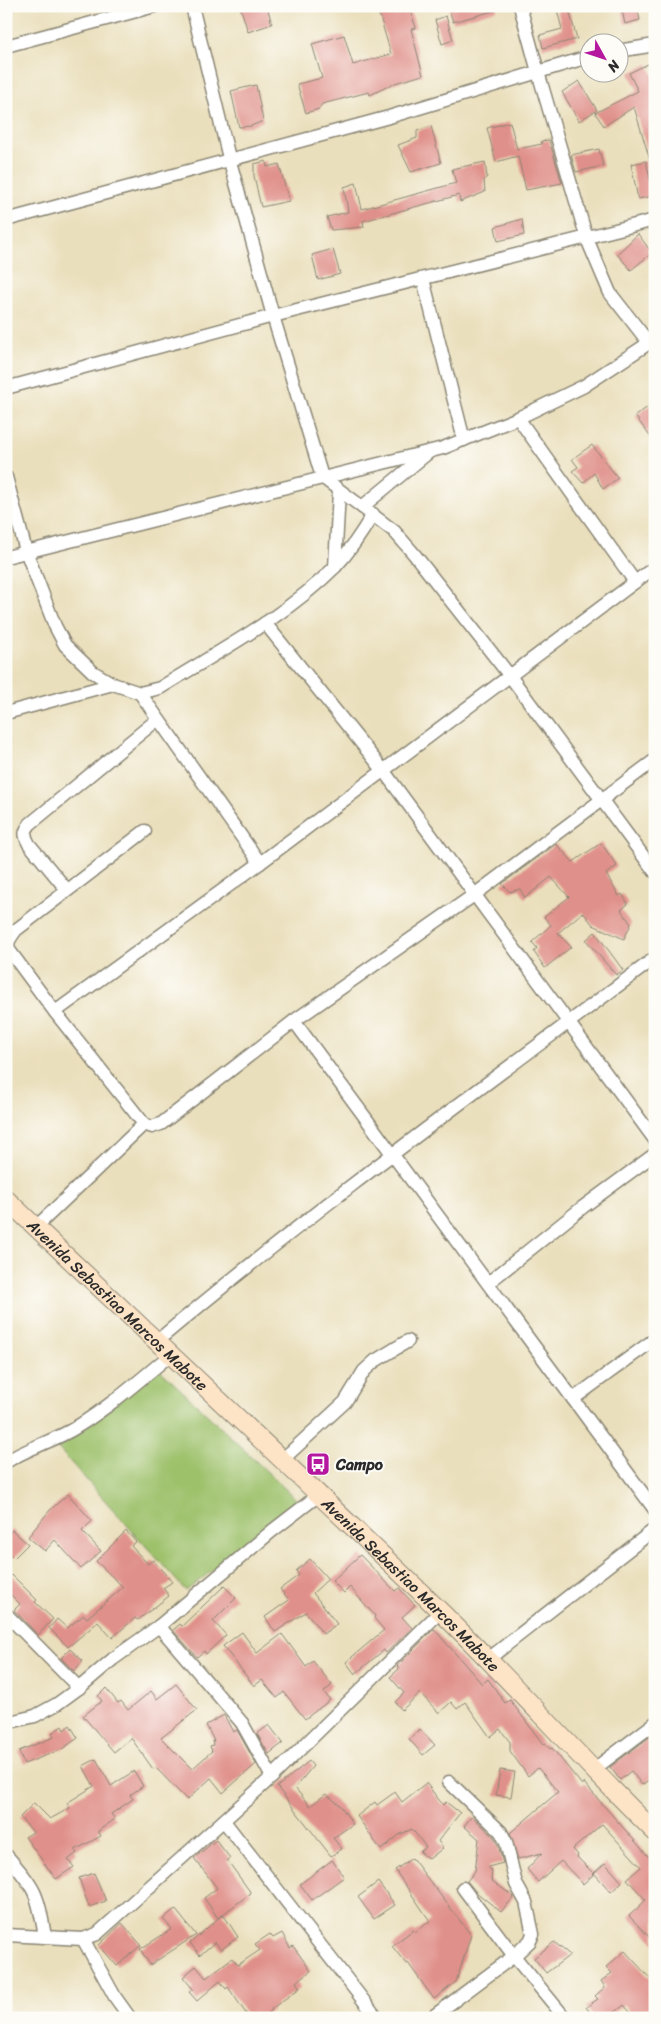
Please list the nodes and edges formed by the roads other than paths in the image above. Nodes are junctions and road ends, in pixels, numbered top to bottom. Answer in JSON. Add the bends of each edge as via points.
{"nodes":[{"id":1,"x":155,"y":6,"type":"edge"},
{"id":2,"x":192,"y":6,"type":"edge"},
{"id":3,"x":520,"y":6,"type":"edge"},
{"id":4,"x":655,"y":45,"type":"edge"},
{"id":5,"x":6,"y":46,"type":"edge"},
{"id":6,"x":628,"y":49,"type":"edge"},
{"id":7,"x":578,"y":60,"type":"edge"},
{"id":8,"x":538,"y":72,"type":"junction"},
{"id":9,"x":229,"y":158,"type":"junction"},
{"id":10,"x":6,"y":220,"type":"edge"},
{"id":11,"x":655,"y":220,"type":"edge"},
{"id":12,"x":586,"y":239,"type":"junction"},
{"id":13,"x":423,"y":279,"type":"junction"},
{"id":14,"x":273,"y":316,"type":"junction"},
{"id":15,"x":652,"y":347,"type":"edge"},
{"id":16,"x":6,"y":388,"type":"edge"},
{"id":17,"x":518,"y":418,"type":"junction"},
{"id":18,"x":464,"y":440,"type":"junction"},
{"id":19,"x":431,"y":451,"type":"junction"},
{"id":20,"x":6,"y":477,"type":"edge"},
{"id":21,"x":322,"y":477,"type":"junction"},
{"id":22,"x":339,"y":491,"type":"junction"},
{"id":23,"x":368,"y":511,"type":"junction"},
{"id":24,"x":26,"y":551,"type":"junction"},
{"id":25,"x":6,"y":557,"type":"edge"},
{"id":26,"x":335,"y":567,"type":"junction"},
{"id":27,"x":655,"y":567,"type":"edge"},
{"id":28,"x":635,"y":582,"type":"junction"},
{"id":29,"x":265,"y":623,"type":"junction"},
{"id":30,"x":510,"y":676,"type":"junction"},
{"id":31,"x":113,"y":684,"type":"junction"},
{"id":32,"x":140,"y":693,"type":"junction"},
{"id":33,"x":6,"y":713,"type":"edge"},
{"id":34,"x":158,"y":719,"type":"junction"},
{"id":35,"x":655,"y":760,"type":"edge"},
{"id":36,"x":384,"y":770,"type":"junction"},
{"id":37,"x":602,"y":799,"type":"junction"},
{"id":38,"x":145,"y":830,"type":"dead end"},
{"id":39,"x":260,"y":864,"type":"junction"},
{"id":40,"x":655,"y":872,"type":"edge"},
{"id":41,"x":68,"y":890,"type":"junction"},
{"id":42,"x":474,"y":894,"type":"junction"},
{"id":43,"x":655,"y":958,"type":"edge"},
{"id":44,"x":55,"y":1012,"type":"junction"},
{"id":45,"x":294,"y":1021,"type":"junction"},
{"id":46,"x":569,"y":1023,"type":"junction"},
{"id":47,"x":144,"y":1124,"type":"junction"},
{"id":48,"x":655,"y":1140,"type":"edge"},
{"id":49,"x":393,"y":1153,"type":"junction"},
{"id":50,"x":655,"y":1154,"type":"edge"},
{"id":51,"x":6,"y":1199,"type":"edge"},
{"id":52,"x":36,"y":1227,"type":"junction"},
{"id":53,"x":488,"y":1283,"type":"junction"},
{"id":54,"x":655,"y":1339,"type":"edge"},
{"id":55,"x":408,"y":1341,"type":"dead end"},
{"id":56,"x":156,"y":1342,"type":"junction"},
{"id":57,"x":170,"y":1355,"type":"junction"},
{"id":58,"x":573,"y":1399,"type":"junction"},
{"id":59,"x":282,"y":1460,"type":"junction"},
{"id":60,"x":6,"y":1462,"type":"edge"},
{"id":61,"x":320,"y":1494,"type":"junction"},
{"id":62,"x":655,"y":1510,"type":"edge"},
{"id":63,"x":655,"y":1529,"type":"edge"},
{"id":64,"x":440,"y":1612,"type":"junction"},
{"id":65,"x":6,"y":1614,"type":"edge"},
{"id":66,"x":159,"y":1626,"type":"junction"},
{"id":67,"x":488,"y":1660,"type":"junction"},
{"id":68,"x":79,"y":1688,"type":"junction"},
{"id":69,"x":6,"y":1723,"type":"edge"},
{"id":70,"x":655,"y":1723,"type":"edge"},
{"id":71,"x":593,"y":1770,"type":"junction"},
{"id":72,"x":272,"y":1776,"type":"junction"},
{"id":73,"x":448,"y":1782,"type":"dead end"},
{"id":74,"x":224,"y":1822,"type":"junction"},
{"id":75,"x":655,"y":1832,"type":"edge"},
{"id":76,"x":6,"y":1855,"type":"edge"},
{"id":77,"x":463,"y":1888,"type":"dead end"},
{"id":78,"x":6,"y":1935,"type":"edge"},
{"id":79,"x":45,"y":1937,"type":"junction"},
{"id":80,"x":83,"y":1939,"type":"junction"},
{"id":81,"x":514,"y":1956,"type":"junction"},
{"id":82,"x":130,"y":2018,"type":"edge"},
{"id":83,"x":377,"y":2018,"type":"edge"},
{"id":84,"x":431,"y":2018,"type":"edge"},
{"id":85,"x":565,"y":2018,"type":"edge"}],
"edges":[{"from":1,"to":5,"type":"street"},
{"from":2,"to":9,"type":"street"},
{"from":3,"to":8,"type":"street"},
{"from":4,"to":6,"type":"street"},
{"from":7,"to":8,"type":"street"},
{"from":8,"to":9,"type":"street"},
{"from":8,"to":12,"type":"street"},
{"from":9,"to":10,"type":"street"},
{"from":9,"to":14,"type":"street"},
{"from":11,"to":12,"type":"street"},
{"from":12,"to":13,"type":"street"},
{"from":12,"to":15,"type":"street","via":[[610,293]]},
{"from":13,"to":14,"type":"street"},
{"from":13,"to":18,"type":"street"},
{"from":14,"to":16,"type":"street"},
{"from":14,"to":21,"type":"street"},
{"from":15,"to":17,"type":"street","via":[[584,386]]},
{"from":17,"to":18,"type":"street"},
{"from":17,"to":28,"type":"street"},
{"from":18,"to":19,"type":"street"},
{"from":19,"to":21,"type":"street"},
{"from":19,"to":23,"type":"street"},
{"from":20,"to":24,"type":"street"},
{"from":21,"to":22,"type":"street"},
{"from":21,"to":24,"type":"street"},
{"from":22,"to":23,"type":"street"},
{"from":22,"to":26,"type":"street"},
{"from":23,"to":26,"type":"street","via":[[359,539]]},
{"from":23,"to":30,"type":"street","via":[[394,531],[414,554]]},
{"from":24,"to":25,"type":"street"},
{"from":24,"to":31,"type":"street","via":[[65,645],[93,672]]},
{"from":26,"to":29,"type":"street"},
{"from":27,"to":28,"type":"street"},
{"from":28,"to":30,"type":"street"},
{"from":29,"to":32,"type":"street","via":[[160,688]]},
{"from":29,"to":36,"type":"street"},
{"from":30,"to":36,"type":"street"},
{"from":30,"to":37,"type":"street"},
{"from":31,"to":32,"type":"street"},
{"from":31,"to":33,"type":"street"},
{"from":32,"to":34,"type":"street"},
{"from":34,"to":39,"type":"street"},
{"from":34,"to":41,"type":"street","via":[[25,831],[29,844]]},
{"from":35,"to":37,"type":"street"},
{"from":36,"to":39,"type":"street"},
{"from":36,"to":42,"type":"street"},
{"from":37,"to":40,"type":"street"},
{"from":37,"to":42,"type":"street"},
{"from":38,"to":41,"type":"street"},
{"from":39,"to":44,"type":"street"},
{"from":41,"to":44,"type":"street","via":[[16,930],[7,945]]},
{"from":42,"to":45,"type":"street"},
{"from":42,"to":46,"type":"street"},
{"from":43,"to":46,"type":"street"},
{"from":44,"to":47,"type":"street"},
{"from":45,"to":47,"type":"street","via":[[161,1124],[152,1127]]},
{"from":45,"to":49,"type":"street"},
{"from":46,"to":48,"type":"street"},
{"from":46,"to":49,"type":"street"},
{"from":47,"to":52,"type":"street"},
{"from":49,"to":53,"type":"street"},
{"from":49,"to":56,"type":"street"},
{"from":50,"to":53,"type":"street"},
{"from":51,"to":52,"type":"main road","name":"Avenida Sebastiao Marcos Mabote"},
{"from":52,"to":56,"type":"main road","name":"Avenida Sebastiao Marcos Mabote"},
{"from":53,"to":58,"type":"street"},
{"from":54,"to":58,"type":"street"},
{"from":55,"to":59,"type":"street","via":[[375,1361],[345,1402]]},
{"from":56,"to":57,"type":"main road","name":"Avenida Sebastiao Marcos Mabote"},
{"from":57,"to":59,"type":"main road","name":"Avenida Sebastiao Marcos Mabote"},
{"from":57,"to":60,"type":"street","via":[[122,1396],[74,1429]]},
{"from":58,"to":62,"type":"street"},
{"from":59,"to":61,"type":"main road","name":"Avenida Sebastiao Marcos Mabote"},
{"from":61,"to":64,"type":"main road","name":"Avenida Sebastiao Marcos Mabote"},
{"from":61,"to":66,"type":"street"},
{"from":63,"to":67,"type":"street"},
{"from":64,"to":67,"type":"main road","name":"Avenida Sebastiao Marcos Mabote"},
{"from":64,"to":72,"type":"street"},
{"from":65,"to":68,"type":"street"},
{"from":66,"to":68,"type":"street"},
{"from":66,"to":72,"type":"street","via":[[237,1716]]},
{"from":67,"to":71,"type":"main road","name":"Avenida Sebastiao Marcos Mabote"},
{"from":68,"to":69,"type":"street","via":[[34,1716]]},
{"from":70,"to":71,"type":"street"},
{"from":71,"to":75,"type":"main road","name":"Avenida Sebastiao Marcos Mabote"},
{"from":72,"to":74,"type":"street"},
{"from":73,"to":81,"type":"street","via":[[493,1823],[506,1842],[516,1884],[526,1902],[532,1934],[530,1941]]},
{"from":74,"to":80,"type":"street","via":[[97,1934]]},
{"from":74,"to":83,"type":"street"},
{"from":76,"to":79,"type":"street","via":[[37,1895]]},
{"from":77,"to":81,"type":"street"},
{"from":78,"to":79,"type":"street"},
{"from":79,"to":80,"type":"street"},
{"from":80,"to":82,"type":"street"},
{"from":81,"to":84,"type":"street"},
{"from":81,"to":85,"type":"street"}]}
